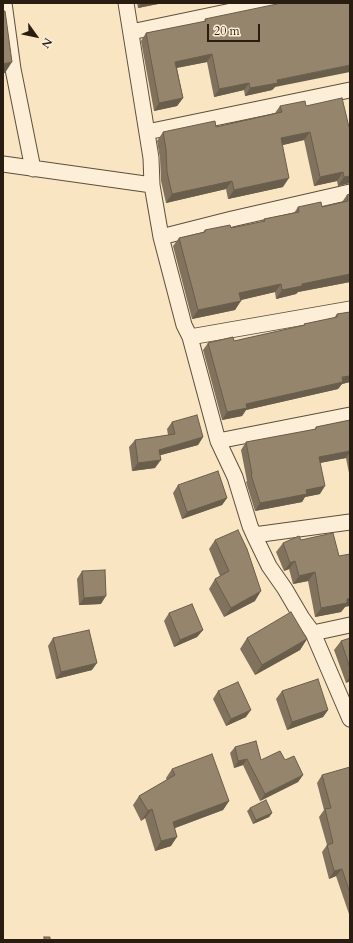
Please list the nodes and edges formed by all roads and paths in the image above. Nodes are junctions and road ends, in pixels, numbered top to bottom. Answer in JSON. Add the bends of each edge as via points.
{"nodes":[{"id":1,"x":4,"y":3,"type":"edge"},
{"id":2,"x":126,"y":3,"type":"edge"},
{"id":3,"x":270,"y":3,"type":"edge"},
{"id":4,"x":131,"y":32,"type":"junction"},
{"id":5,"x":350,"y":90,"type":"edge"},
{"id":6,"x":147,"y":132,"type":"junction"},
{"id":7,"x":3,"y":164,"type":"edge"},
{"id":8,"x":33,"y":169,"type":"junction"},
{"id":9,"x":152,"y":185,"type":"junction"},
{"id":10,"x":350,"y":192,"type":"edge"},
{"id":11,"x":161,"y":237,"type":"junction"},
{"id":12,"x":350,"y":309,"type":"edge"},
{"id":13,"x":190,"y":337,"type":"junction"},
{"id":14,"x":350,"y":415,"type":"edge"},
{"id":15,"x":218,"y":441,"type":"junction"},
{"id":16,"x":350,"y":522,"type":"edge"},
{"id":17,"x":254,"y":535,"type":"junction"},
{"id":18,"x":350,"y":625,"type":"edge"},
{"id":19,"x":313,"y":632,"type":"junction"},
{"id":20,"x":350,"y":719,"type":"edge"}],
"edges":[{"from":1,"to":8,"type":"street","via":[[13,69]]},
{"from":2,"to":4,"type":"street"},
{"from":3,"to":4,"type":"street"},
{"from":4,"to":6,"type":"street"},
{"from":5,"to":6,"type":"street"},
{"from":6,"to":9,"type":"street"},
{"from":7,"to":8,"type":"street"},
{"from":8,"to":9,"type":"street"},
{"from":9,"to":11,"type":"street"},
{"from":10,"to":11,"type":"street"},
{"from":11,"to":13,"type":"street","via":[[184,325]]},
{"from":12,"to":13,"type":"street"},
{"from":13,"to":15,"type":"street"},
{"from":14,"to":15,"type":"street"},
{"from":15,"to":17,"type":"street","via":[[235,477]]},
{"from":16,"to":17,"type":"street"},
{"from":17,"to":19,"type":"street","via":[[269,566]]},
{"from":18,"to":19,"type":"street"},
{"from":19,"to":20,"type":"street"}]}
